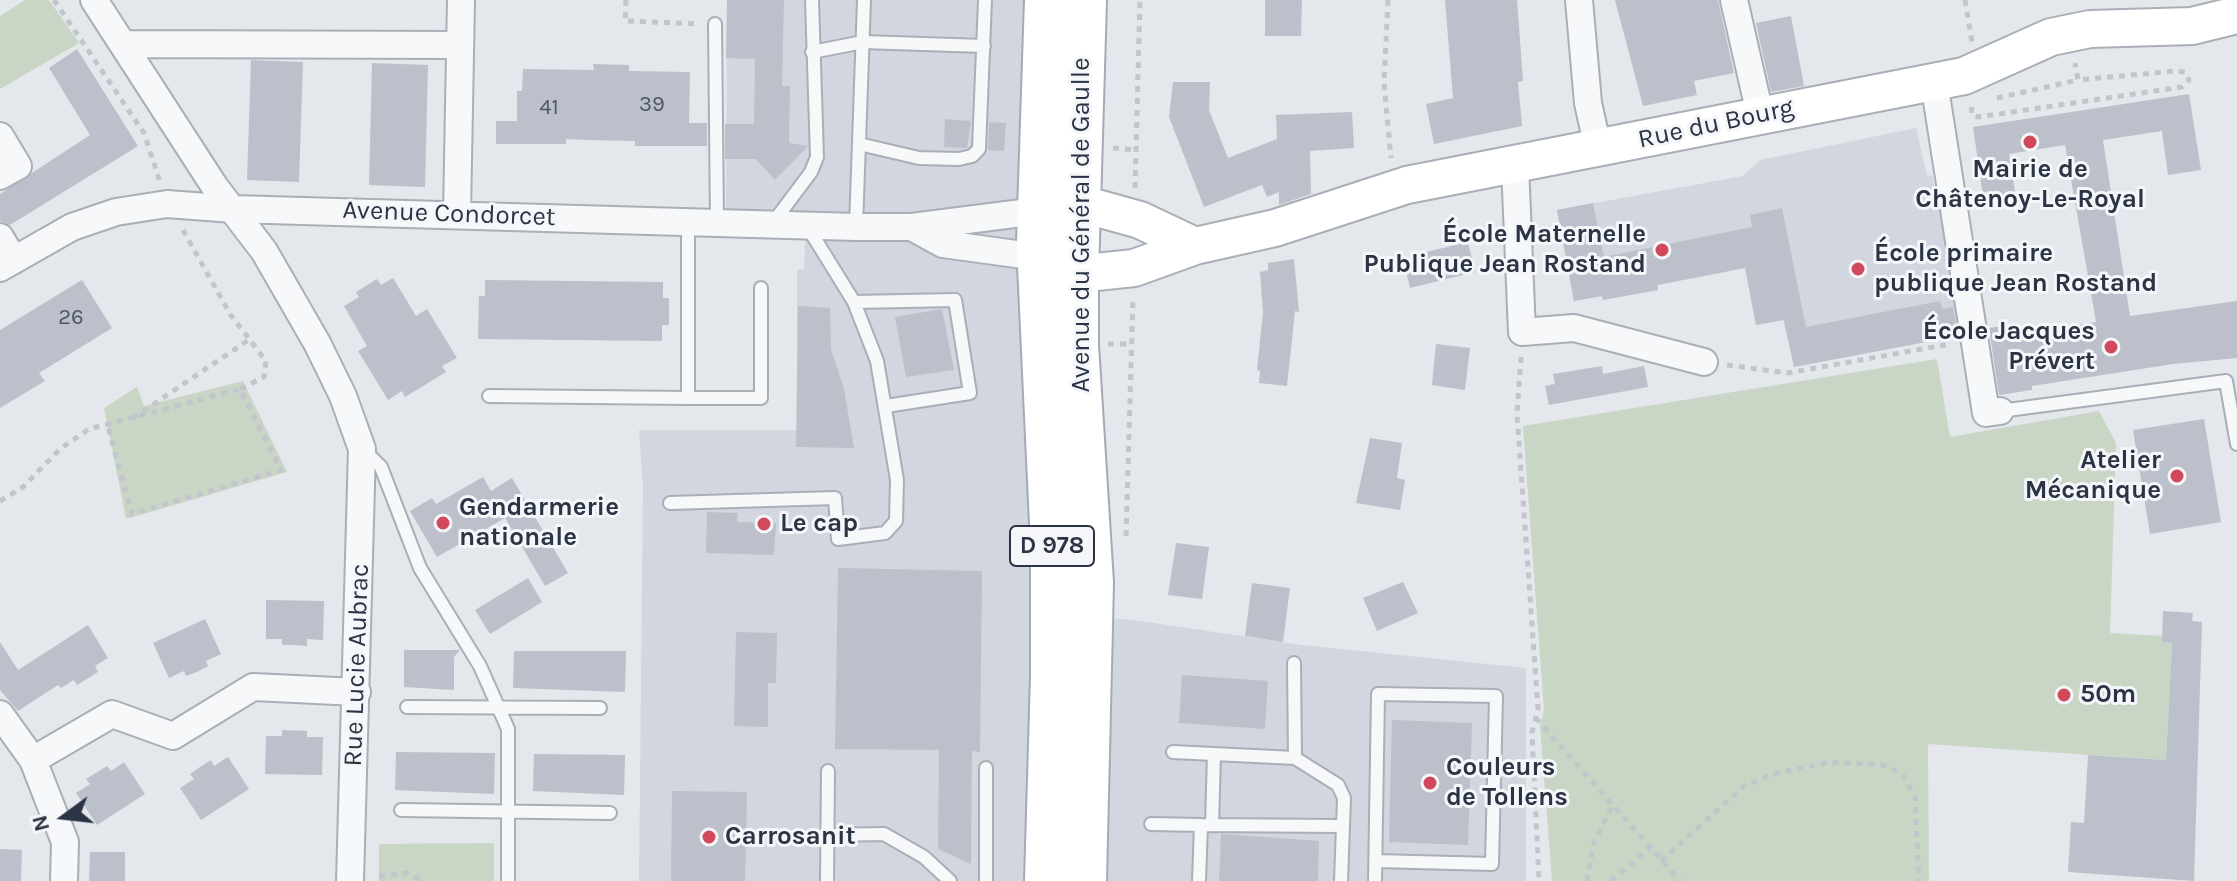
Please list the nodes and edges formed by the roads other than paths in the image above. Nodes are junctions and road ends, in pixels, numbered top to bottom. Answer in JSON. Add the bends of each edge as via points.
{"nodes":[{"id":1,"x":94,"y":0,"type":"edge"},
{"id":2,"x":461,"y":0,"type":"edge"},
{"id":3,"x":812,"y":0,"type":"edge"},
{"id":4,"x":864,"y":0,"type":"edge"},
{"id":5,"x":985,"y":0,"type":"edge"},
{"id":6,"x":1046,"y":0,"type":"edge"},
{"id":7,"x":1085,"y":0,"type":"edge"},
{"id":8,"x":1579,"y":0,"type":"edge"},
{"id":9,"x":1734,"y":0,"type":"edge"},
{"id":10,"x":2234,"y":10,"type":"edge"},
{"id":11,"x":715,"y":24,"type":"road end"},
{"id":12,"x":863,"y":42,"type":"junction"},
{"id":13,"x":124,"y":44,"type":"junction"},
{"id":14,"x":460,"y":45,"type":"junction"},
{"id":15,"x":984,"y":46,"type":"junction"},
{"id":16,"x":812,"y":52,"type":"junction"},
{"id":17,"x":1934,"y":82,"type":"junction"},
{"id":18,"x":1760,"y":114,"type":"junction"},
{"id":19,"x":0,"y":136,"type":"edge"},
{"id":20,"x":859,"y":144,"type":"junction"},
{"id":21,"x":1598,"y":148,"type":"junction"},
{"id":22,"x":1515,"y":165,"type":"junction"},
{"id":23,"x":0,"y":176,"type":"edge"},
{"id":24,"x":1079,"y":203,"type":"junction"},
{"id":25,"x":233,"y":209,"type":"junction"},
{"id":26,"x":1038,"y":212,"type":"junction"},
{"id":27,"x":457,"y":214,"type":"junction"},
{"id":28,"x":688,"y":221,"type":"junction"},
{"id":29,"x":717,"y":222,"type":"junction"},
{"id":30,"x":772,"y":224,"type":"junction"},
{"id":31,"x":806,"y":225,"type":"junction"},
{"id":32,"x":856,"y":227,"type":"junction"},
{"id":33,"x":912,"y":227,"type":"junction"},
{"id":34,"x":1195,"y":246,"type":"junction"},
{"id":35,"x":4,"y":255,"type":"edge"},
{"id":36,"x":1038,"y":257,"type":"junction"},
{"id":37,"x":1077,"y":274,"type":"junction"},
{"id":38,"x":761,"y":288,"type":"dead end"},
{"id":39,"x":854,"y":302,"type":"junction"},
{"id":40,"x":1704,"y":362,"type":"road end"},
{"id":41,"x":489,"y":396,"type":"dead end"},
{"id":42,"x":688,"y":398,"type":"junction"},
{"id":43,"x":886,"y":406,"type":"junction"},
{"id":44,"x":2000,"y":411,"type":"joint"},
{"id":45,"x":2237,"y":444,"type":"edge"},
{"id":46,"x":362,"y":449,"type":"junction"},
{"id":47,"x":670,"y":503,"type":"dead end"},
{"id":48,"x":1294,"y":663,"type":"dead end"},
{"id":49,"x":357,"y":692,"type":"junction"},
{"id":50,"x":407,"y":707,"type":"dead end"},
{"id":51,"x":500,"y":708,"type":"junction"},
{"id":52,"x":600,"y":708,"type":"dead end"},
{"id":53,"x":1,"y":712,"type":"edge"},
{"id":54,"x":1173,"y":752,"type":"dead end"},
{"id":55,"x":1214,"y":754,"type":"junction"},
{"id":56,"x":1295,"y":758,"type":"junction"},
{"id":57,"x":33,"y":760,"type":"junction"},
{"id":58,"x":986,"y":768,"type":"dead end"},
{"id":59,"x":828,"y":771,"type":"dead end"},
{"id":60,"x":401,"y":810,"type":"dead end"},
{"id":61,"x":509,"y":812,"type":"junction"},
{"id":62,"x":610,"y":813,"type":"dead end"},
{"id":63,"x":1151,"y":824,"type":"dead end"},
{"id":64,"x":1206,"y":825,"type":"junction"},
{"id":65,"x":1343,"y":826,"type":"junction"},
{"id":66,"x":827,"y":835,"type":"junction"},
{"id":67,"x":1376,"y":861,"type":"junction"},
{"id":68,"x":64,"y":881,"type":"edge"},
{"id":69,"x":350,"y":881,"type":"edge"},
{"id":70,"x":508,"y":881,"type":"edge"},
{"id":71,"x":827,"y":881,"type":"edge"},
{"id":72,"x":950,"y":881,"type":"edge"},
{"id":73,"x":986,"y":881,"type":"edge"},
{"id":74,"x":1046,"y":881,"type":"edge"},
{"id":75,"x":1085,"y":881,"type":"edge"},
{"id":76,"x":1199,"y":881,"type":"edge"},
{"id":77,"x":1341,"y":881,"type":"edge"},
{"id":78,"x":1375,"y":881,"type":"edge"}],
"edges":[{"from":1,"to":13,"type":"street"},
{"from":2,"to":14,"type":"street"},
{"from":3,"to":16,"type":"lane"},
{"from":4,"to":12,"type":"lane"},
{"from":5,"to":15,"type":"lane"},
{"from":6,"to":26,"type":"main road","name":"Avenue du Général de Gaulle","number":"D 978"},
{"from":7,"to":24,"type":"main road","name":"Avenue du Général de Gaulle","number":"D 978"},
{"from":8,"to":21,"type":"street","via":[[1588,103]]},
{"from":9,"to":18,"type":"street"},
{"from":10,"to":17,"type":"street","name":"Rue du Bourg","via":[[2192,26],[2090,29],[2051,37],[1976,71]]},
{"from":11,"to":29,"type":"lane"},
{"from":12,"to":15,"type":"lane"},
{"from":12,"to":16,"type":"lane"},
{"from":12,"to":20,"type":"lane"},
{"from":13,"to":14,"type":"street"},
{"from":13,"to":25,"type":"street"},
{"from":14,"to":27,"type":"street"},
{"from":15,"to":20,"type":"lane","via":[[979,149],[972,156],[919,158]]},
{"from":16,"to":30,"type":"lane","via":[[817,157]]},
{"from":17,"to":18,"type":"street","name":"Rue du Bourg"},
{"from":17,"to":44,"type":"street","via":[[1986,413]]},
{"from":18,"to":21,"type":"street","name":"Rue du Bourg"},
{"from":19,"to":23,"type":"street","via":[[18,166]]},
{"from":20,"to":32,"type":"lane"},
{"from":21,"to":22,"type":"street","name":"Rue du Bourg"},
{"from":22,"to":34,"type":"street","name":"Rue du Bourg","via":[[1398,188],[1275,228]]},
{"from":22,"to":40,"type":"street","via":[[1522,332],[1574,328]]},
{"from":24,"to":26,"type":"street","name":"Avenue Condorcet"},
{"from":24,"to":34,"type":"street","via":[[1135,219]]},
{"from":24,"to":37,"type":"main road","name":"Avenue du Général de Gaulle","number":"D 978"},
{"from":25,"to":27,"type":"street","name":"Avenue Condorcet"},
{"from":25,"to":35,"type":"street","name":"Avenue Condorcet","via":[[167,204],[116,212]]},
{"from":25,"to":46,"type":"street","via":[[317,343]]},
{"from":26,"to":33,"type":"street","name":"Avenue Condorcet"},
{"from":26,"to":36,"type":"main road","name":"Avenue du Général de Gaulle","number":"D 978"},
{"from":27,"to":28,"type":"street","name":"Avenue Condorcet"},
{"from":28,"to":29,"type":"street","name":"Avenue Condorcet"},
{"from":28,"to":42,"type":"lane"},
{"from":29,"to":30,"type":"street","name":"Avenue Condorcet"},
{"from":30,"to":31,"type":"street","name":"Avenue Condorcet"},
{"from":31,"to":32,"type":"street","name":"Avenue Condorcet"},
{"from":31,"to":39,"type":"lane"},
{"from":32,"to":33,"type":"street","name":"Avenue Condorcet"},
{"from":33,"to":36,"type":"street","name":"Avenue Condorcet","via":[[943,244]]},
{"from":34,"to":37,"type":"street","name":"Rue du Bourg","via":[[1134,268]]},
{"from":36,"to":37,"type":"street","name":"Avenue Condorcet"},
{"from":36,"to":74,"type":"main road","name":"Avenue du Général de Gaulle","number":"D 978","via":[[1052,559]]},
{"from":37,"to":75,"type":"main road","name":"Avenue du Général de Gaulle","number":"D 978","via":[[1092,583]]},
{"from":38,"to":42,"type":"lane","via":[[761,398]]},
{"from":39,"to":43,"type":"lane","via":[[877,361]]},
{"from":39,"to":43,"type":"lane","via":[[955,300],[970,393]]},
{"from":41,"to":42,"type":"lane"},
{"from":43,"to":47,"type":"lane","via":[[899,504],[896,521],[885,533],[838,539],[835,498]]},
{"from":44,"to":45,"type":"lane","via":[[2226,381]]},
{"from":46,"to":49,"type":"street","name":"Rue Lucie Aubrac"},
{"from":46,"to":51,"type":"lane","via":[[381,467],[420,568]]},
{"from":48,"to":56,"type":"lane"},
{"from":49,"to":57,"type":"street","via":[[253,687],[173,736],[112,714]]},
{"from":49,"to":69,"type":"street","name":"Rue Lucie Aubrac"},
{"from":50,"to":51,"type":"lane"},
{"from":51,"to":52,"type":"lane"},
{"from":51,"to":61,"type":"lane","via":[[508,729]]},
{"from":53,"to":57,"type":"street"},
{"from":54,"to":55,"type":"lane"},
{"from":55,"to":56,"type":"lane"},
{"from":55,"to":64,"type":"lane"},
{"from":56,"to":65,"type":"lane","via":[[1338,785],[1344,798]]},
{"from":57,"to":68,"type":"street","via":[[65,842]]},
{"from":58,"to":73,"type":"lane"},
{"from":59,"to":66,"type":"lane"},
{"from":60,"to":61,"type":"lane"},
{"from":61,"to":62,"type":"lane"},
{"from":61,"to":70,"type":"lane"},
{"from":63,"to":64,"type":"lane"},
{"from":64,"to":65,"type":"lane"},
{"from":64,"to":76,"type":"lane"},
{"from":65,"to":77,"type":"lane"},
{"from":66,"to":71,"type":"lane"},
{"from":66,"to":72,"type":"lane","via":[[884,834],[924,857]]},
{"from":67,"to":67,"type":"lane","via":[[1492,864],[1496,696],[1378,694]]},
{"from":67,"to":78,"type":"lane"}]}
